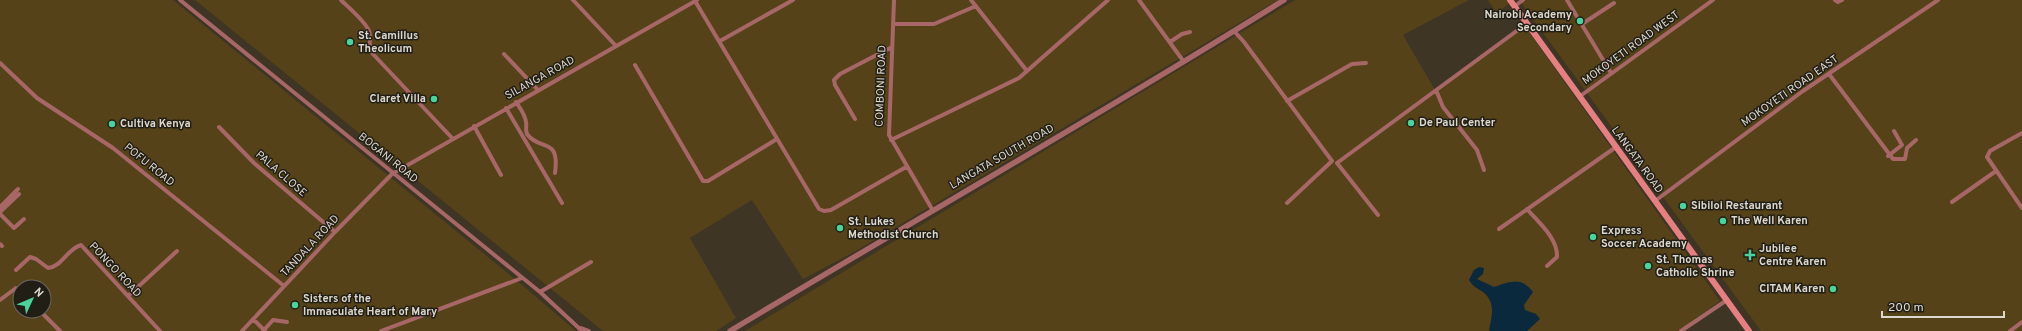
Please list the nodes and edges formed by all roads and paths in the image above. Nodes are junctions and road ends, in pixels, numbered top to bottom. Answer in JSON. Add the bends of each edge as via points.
{"nodes":[{"id":1,"x":180,"y":0,"type":"edge"},
{"id":2,"x":341,"y":0,"type":"edge"},
{"id":3,"x":573,"y":0,"type":"edge"},
{"id":4,"x":793,"y":0,"type":"edge"},
{"id":5,"x":894,"y":0,"type":"edge"},
{"id":6,"x":971,"y":0,"type":"edge"},
{"id":7,"x":1108,"y":0,"type":"edge"},
{"id":8,"x":1139,"y":0,"type":"edge"},
{"id":9,"x":1284,"y":0,"type":"edge"},
{"id":10,"x":1510,"y":0,"type":"edge"},
{"id":11,"x":1523,"y":0,"type":"edge"},
{"id":12,"x":1567,"y":0,"type":"edge"},
{"id":13,"x":1713,"y":0,"type":"edge"},
{"id":14,"x":1835,"y":0,"type":"edge"},
{"id":15,"x":1842,"y":0,"type":"edge"},
{"id":16,"x":1938,"y":0,"type":"edge"},
{"id":17,"x":696,"y":1,"type":"edge"},
{"id":18,"x":1614,"y":3,"type":"dead end"},
{"id":19,"x":976,"y":6,"type":"junction"},
{"id":20,"x":1515,"y":6,"type":"junction"},
{"id":21,"x":893,"y":24,"type":"junction"},
{"id":22,"x":1526,"y":24,"type":"junction"},
{"id":23,"x":1582,"y":24,"type":"junction"},
{"id":24,"x":1190,"y":32,"type":"dead end"},
{"id":25,"x":1234,"y":32,"type":"junction"},
{"id":26,"x":720,"y":41,"type":"junction"},
{"id":27,"x":1170,"y":42,"type":"junction"},
{"id":28,"x":616,"y":46,"type":"junction"},
{"id":29,"x":892,"y":47,"type":"junction"},
{"id":30,"x":504,"y":54,"type":"dead end"},
{"id":31,"x":1184,"y":62,"type":"junction"},
{"id":32,"x":0,"y":63,"type":"edge"},
{"id":33,"x":1366,"y":63,"type":"dead end"},
{"id":34,"x":635,"y":65,"type":"dead end"},
{"id":35,"x":1028,"y":70,"type":"junction"},
{"id":36,"x":1611,"y":73,"type":"junction"},
{"id":37,"x":1829,"y":74,"type":"junction"},
{"id":38,"x":538,"y":90,"type":"junction"},
{"id":39,"x":1436,"y":90,"type":"junction"},
{"id":40,"x":1579,"y":97,"type":"junction"},
{"id":41,"x":1287,"y":101,"type":"junction"},
{"id":42,"x":516,"y":102,"type":"junction"},
{"id":43,"x":506,"y":108,"type":"junction"},
{"id":44,"x":855,"y":120,"type":"dead end"},
{"id":45,"x":474,"y":126,"type":"junction"},
{"id":46,"x":219,"y":127,"type":"dead end"},
{"id":47,"x":1894,"y":131,"type":"dead end"},
{"id":48,"x":2022,"y":133,"type":"edge"},
{"id":49,"x":453,"y":139,"type":"junction"},
{"id":50,"x":777,"y":139,"type":"junction"},
{"id":51,"x":890,"y":140,"type":"junction"},
{"id":52,"x":1916,"y":140,"type":"dead end"},
{"id":53,"x":1616,"y":147,"type":"junction"},
{"id":54,"x":1888,"y":156,"type":"junction"},
{"id":55,"x":906,"y":167,"type":"junction"},
{"id":56,"x":1484,"y":170,"type":"dead end"},
{"id":57,"x":1996,"y":171,"type":"junction"},
{"id":58,"x":555,"y":173,"type":"dead end"},
{"id":59,"x":392,"y":174,"type":"junction"},
{"id":60,"x":501,"y":175,"type":"dead end"},
{"id":61,"x":1655,"y":201,"type":"junction"},
{"id":62,"x":1952,"y":202,"type":"dead end"},
{"id":63,"x":562,"y":203,"type":"dead end"},
{"id":64,"x":1287,"y":203,"type":"dead end"},
{"id":65,"x":0,"y":207,"type":"edge"},
{"id":66,"x":2022,"y":208,"type":"edge"},
{"id":67,"x":932,"y":209,"type":"junction"},
{"id":68,"x":1527,"y":209,"type":"junction"},
{"id":69,"x":0,"y":213,"type":"edge"},
{"id":70,"x":1378,"y":215,"type":"dead end"},
{"id":71,"x":24,"y":220,"type":"dead end"},
{"id":72,"x":1499,"y":229,"type":"dead end"},
{"id":73,"x":334,"y":232,"type":"junction"},
{"id":74,"x":177,"y":251,"type":"dead end"},
{"id":75,"x":591,"y":262,"type":"dead end"},
{"id":76,"x":1547,"y":266,"type":"dead end"},
{"id":77,"x":16,"y":270,"type":"dead end"},
{"id":78,"x":522,"y":278,"type":"junction"},
{"id":79,"x":284,"y":286,"type":"junction"},
{"id":80,"x":12,"y":289,"type":"edge"},
{"id":81,"x":540,"y":292,"type":"junction"},
{"id":82,"x":128,"y":296,"type":"junction"},
{"id":83,"x":0,"y":300,"type":"edge"},
{"id":84,"x":1727,"y":300,"type":"junction"},
{"id":85,"x":48,"y":319,"type":"edge"},
{"id":86,"x":253,"y":319,"type":"junction"},
{"id":87,"x":288,"y":322,"type":"dead end"},
{"id":88,"x":2022,"y":322,"type":"edge"},
{"id":89,"x":156,"y":327,"type":"junction"},
{"id":90,"x":582,"y":329,"type":"edge"},
{"id":91,"x":60,"y":331,"type":"edge"},
{"id":92,"x":151,"y":331,"type":"edge"},
{"id":93,"x":160,"y":331,"type":"edge"},
{"id":94,"x":242,"y":331,"type":"edge"},
{"id":95,"x":264,"y":331,"type":"edge"},
{"id":96,"x":381,"y":331,"type":"edge"},
{"id":97,"x":589,"y":331,"type":"edge"},
{"id":98,"x":730,"y":331,"type":"edge"},
{"id":99,"x":1681,"y":331,"type":"edge"},
{"id":100,"x":1749,"y":331,"type":"edge"},
{"id":101,"x":2010,"y":331,"type":"edge"}],
"edges":[{"from":1,"to":59,"type":"street","name":"BOGANI ROAD"},
{"from":2,"to":49,"type":"street","via":[[367,27],[371,51]]},
{"from":3,"to":28,"type":"street"},
{"from":4,"to":26,"type":"street"},
{"from":5,"to":21,"type":"street","name":"COMBONI ROAD"},
{"from":6,"to":19,"type":"street"},
{"from":7,"to":35,"type":"street"},
{"from":8,"to":27,"type":"street"},
{"from":9,"to":25,"type":"street","name":"LANGATA SOUTH ROAD"},
{"from":10,"to":20,"type":"main road","name":"LANGATA ROAD"},
{"from":11,"to":20,"type":"street"},
{"from":12,"to":23,"type":"street"},
{"from":13,"to":36,"type":"street","name":"MOKOYETI ROAD WEST"},
{"from":14,"to":15,"type":"street"},
{"from":16,"to":37,"type":"street","name":"MOKOYETI ROAD EAST"},
{"from":17,"to":26,"type":"street"},
{"from":17,"to":28,"type":"street","name":"SILANGA ROAD"},
{"from":18,"to":23,"type":"street"},
{"from":19,"to":21,"type":"street","via":[[934,24]]},
{"from":19,"to":35,"type":"street"},
{"from":20,"to":22,"type":"main road","name":"LANGATA ROAD"},
{"from":21,"to":29,"type":"street","name":"COMBONI ROAD"},
{"from":22,"to":39,"type":"street"},
{"from":22,"to":40,"type":"main road","name":"LANGATA ROAD"},
{"from":23,"to":36,"type":"street"},
{"from":24,"to":27,"type":"street"},
{"from":25,"to":31,"type":"street","name":"LANGATA SOUTH ROAD"},
{"from":25,"to":41,"type":"street"},
{"from":26,"to":50,"type":"street"},
{"from":27,"to":31,"type":"street"},
{"from":28,"to":38,"type":"street","name":"SILANGA ROAD"},
{"from":29,"to":44,"type":"street","via":[[840,74],[834,80]]},
{"from":29,"to":51,"type":"street","name":"COMBONI ROAD","via":[[888,128]]},
{"from":30,"to":38,"type":"street"},
{"from":31,"to":67,"type":"street","name":"LANGATA SOUTH ROAD"},
{"from":32,"to":79,"type":"street","name":"POFU ROAD","via":[[37,98],[113,148]]},
{"from":33,"to":41,"type":"street","via":[[1352,64]]},
{"from":34,"to":50,"type":"street","via":[[703,181],[708,181]]},
{"from":35,"to":51,"type":"street","via":[[1019,78]]},
{"from":36,"to":40,"type":"street","name":"MOKOYETI ROAD WEST"},
{"from":37,"to":54,"type":"street"},
{"from":37,"to":61,"type":"street","name":"MOKOYETI ROAD EAST"},
{"from":38,"to":42,"type":"street","name":"SILANGA ROAD"},
{"from":39,"to":56,"type":"street","via":[[1443,107],[1477,150]]},
{"from":39,"to":70,"type":"street","via":[[1337,163]]},
{"from":40,"to":53,"type":"main road","name":"LANGATA ROAD"},
{"from":41,"to":64,"type":"street","via":[[1332,161]]},
{"from":42,"to":43,"type":"street","name":"SILANGA ROAD"},
{"from":42,"to":58,"type":"street","via":[[524,114],[528,135],[554,151],[557,160]]},
{"from":43,"to":45,"type":"street","name":"SILANGA ROAD"},
{"from":43,"to":63,"type":"street"},
{"from":45,"to":49,"type":"street","name":"SILANGA ROAD"},
{"from":45,"to":60,"type":"street"},
{"from":46,"to":73,"type":"street","name":"PALA CLOSE","via":[[254,163]]},
{"from":47,"to":54,"type":"street","via":[[1902,145]]},
{"from":48,"to":57,"type":"street","via":[[1988,154],[1988,160]]},
{"from":49,"to":59,"type":"street","name":"SILANGA ROAD"},
{"from":50,"to":55,"type":"street","via":[[814,203],[824,212]]},
{"from":51,"to":55,"type":"street","name":"COMBONI ROAD"},
{"from":52,"to":54,"type":"street","via":[[1907,148],[1903,160],[1893,160]]},
{"from":53,"to":61,"type":"main road","name":"LANGATA ROAD"},
{"from":53,"to":68,"type":"street"},
{"from":55,"to":67,"type":"street","name":"COMBONI ROAD"},
{"from":57,"to":62,"type":"street"},
{"from":57,"to":66,"type":"street"},
{"from":59,"to":73,"type":"street","name":"TANDALA ROAD"},
{"from":59,"to":78,"type":"street","name":"BOGANI ROAD"},
{"from":61,"to":84,"type":"main road","name":"LANGATA ROAD"},
{"from":65,"to":69,"type":"street","via":[[19,192]]},
{"from":67,"to":98,"type":"street","name":"LANGATA SOUTH ROAD"},
{"from":68,"to":72,"type":"street"},
{"from":68,"to":76,"type":"street","via":[[1553,239],[1558,251],[1557,257]]},
{"from":69,"to":71,"type":"street","via":[[14,228]]},
{"from":73,"to":79,"type":"street","name":"TANDALA ROAD"},
{"from":74,"to":82,"type":"street"},
{"from":75,"to":81,"type":"street"},
{"from":77,"to":82,"type":"street","name":"PONGO ROAD","via":[[30,257],[48,268],[54,268],[74,248],[81,246]]},
{"from":78,"to":81,"type":"street","name":"BOGANI ROAD"},
{"from":78,"to":96,"type":"street"},
{"from":79,"to":86,"type":"street","name":"TANDALA ROAD"},
{"from":80,"to":83,"type":"street"},
{"from":81,"to":90,"type":"street","name":"BOGANI ROAD"},
{"from":82,"to":89,"type":"street","name":"PONGO ROAD"},
{"from":84,"to":99,"type":"street"},
{"from":84,"to":100,"type":"main road","name":"LANGATA ROAD"},
{"from":85,"to":91,"type":"street"},
{"from":86,"to":94,"type":"street","name":"TANDALA ROAD"},
{"from":86,"to":95,"type":"street"},
{"from":87,"to":95,"type":"street","via":[[273,320]]},
{"from":88,"to":101,"type":"street"},
{"from":89,"to":92,"type":"street"},
{"from":89,"to":93,"type":"street","name":"PONGO ROAD"},
{"from":90,"to":97,"type":"street"}]}
